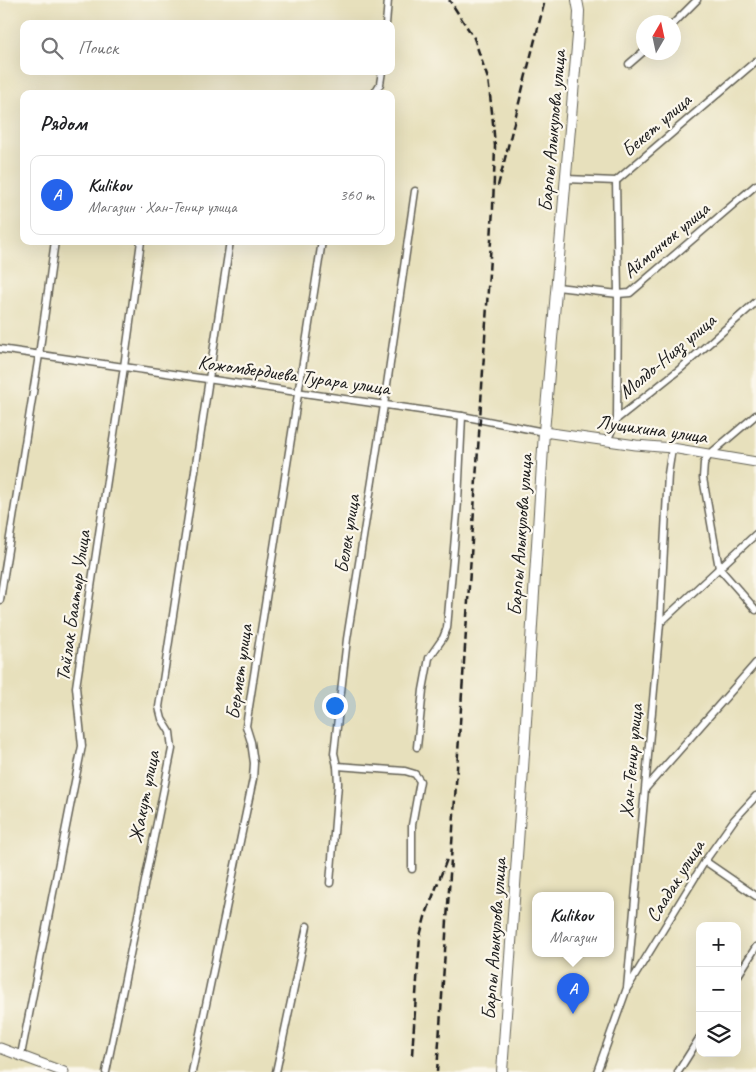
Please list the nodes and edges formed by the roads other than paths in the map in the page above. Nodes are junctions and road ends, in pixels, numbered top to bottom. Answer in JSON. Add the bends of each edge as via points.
{"nodes":[{"id":1,"x":388,"y":0,"type":"edge"},
{"id":2,"x":577,"y":0,"type":"edge"},
{"id":3,"x":697,"y":0,"type":"edge"},
{"id":4,"x":681,"y":15,"type":"edge"},
{"id":5,"x":386,"y":20,"type":"edge"},
{"id":6,"x":636,"y":58,"type":"edge"},
{"id":7,"x":756,"y":60,"type":"edge"},
{"id":8,"x":629,"y":64,"type":"dead end"},
{"id":9,"x":381,"y":75,"type":"edge"},
{"id":10,"x":376,"y":90,"type":"edge"},
{"id":11,"x":566,"y":179,"type":"junction"},
{"id":12,"x":616,"y":181,"type":"junction"},
{"id":13,"x":756,"y":185,"type":"edge"},
{"id":14,"x":415,"y":191,"type":"dead end"},
{"id":15,"x":54,"y":245,"type":"edge"},
{"id":16,"x":140,"y":245,"type":"edge"},
{"id":17,"x":229,"y":245,"type":"edge"},
{"id":18,"x":321,"y":245,"type":"edge"},
{"id":19,"x":557,"y":287,"type":"junction"},
{"id":20,"x":618,"y":294,"type":"junction"},
{"id":21,"x":756,"y":302,"type":"edge"},
{"id":22,"x":0,"y":349,"type":"edge"},
{"id":23,"x":39,"y":355,"type":"junction"},
{"id":24,"x":124,"y":367,"type":"junction"},
{"id":25,"x":208,"y":379,"type":"junction"},
{"id":26,"x":299,"y":392,"type":"junction"},
{"id":27,"x":384,"y":404,"type":"junction"},
{"id":28,"x":756,"y":415,"type":"edge"},
{"id":29,"x":462,"y":416,"type":"junction"},
{"id":30,"x":617,"y":419,"type":"junction"},
{"id":31,"x":544,"y":432,"type":"junction"},
{"id":32,"x":607,"y":441,"type":"junction"},
{"id":33,"x":672,"y":448,"type":"junction"},
{"id":34,"x":710,"y":454,"type":"junction"},
{"id":35,"x":756,"y":462,"type":"edge"},
{"id":36,"x":756,"y":534,"type":"edge"},
{"id":37,"x":719,"y":568,"type":"junction"},
{"id":38,"x":0,"y":600,"type":"edge"},
{"id":39,"x":756,"y":610,"type":"edge"},
{"id":40,"x":660,"y":622,"type":"junction"},
{"id":41,"x":756,"y":663,"type":"edge"},
{"id":42,"x":417,"y":747,"type":"dead end"},
{"id":43,"x":337,"y":766,"type":"junction"},
{"id":44,"x":645,"y":789,"type":"junction"},
{"id":45,"x":756,"y":796,"type":"edge"},
{"id":46,"x":705,"y":861,"type":"junction"},
{"id":47,"x":412,"y":869,"type":"dead end"},
{"id":48,"x":330,"y":883,"type":"dead end"},
{"id":49,"x":756,"y":896,"type":"edge"},
{"id":50,"x":307,"y":926,"type":"dead end"},
{"id":51,"x":756,"y":946,"type":"edge"},
{"id":52,"x":741,"y":970,"type":"edge"},
{"id":53,"x":627,"y":988,"type":"junction"},
{"id":54,"x":696,"y":1043,"type":"edge"},
{"id":55,"x":0,"y":1048,"type":"edge"},
{"id":56,"x":21,"y":1055,"type":"junction"},
{"id":57,"x":64,"y":1072,"type":"edge"},
{"id":58,"x":106,"y":1072,"type":"edge"},
{"id":59,"x":192,"y":1072,"type":"edge"},
{"id":60,"x":276,"y":1072,"type":"edge"},
{"id":61,"x":502,"y":1072,"type":"edge"},
{"id":62,"x":597,"y":1072,"type":"edge"},
{"id":63,"x":678,"y":1072,"type":"edge"}],
"edges":[{"from":1,"to":5,"type":"street"},
{"from":2,"to":11,"type":"main road","name":"Барпы Алыкулова улица","via":[[578,35]]},
{"from":3,"to":4,"type":"street"},
{"from":6,"to":8,"type":"street"},
{"from":7,"to":12,"type":"street","name":"Бекет улица"},
{"from":9,"to":10,"type":"street"},
{"from":11,"to":12,"type":"street","name":"Бекет улица"},
{"from":11,"to":19,"type":"main road","name":"Барпы Алыкулова улица"},
{"from":12,"to":20,"type":"street"},
{"from":13,"to":20,"type":"street","name":"Аймончок улица","via":[[630,293]]},
{"from":14,"to":27,"type":"street","name":"Белек улица"},
{"from":15,"to":23,"type":"street"},
{"from":16,"to":24,"type":"street","name":"Тайлак Баатыр Улица"},
{"from":17,"to":25,"type":"street","name":"Жакут улица"},
{"from":18,"to":26,"type":"street"},
{"from":19,"to":20,"type":"street","name":"Аймончок улица"},
{"from":19,"to":31,"type":"main road","name":"Барпы Алыкулова улица"},
{"from":20,"to":30,"type":"street"},
{"from":21,"to":30,"type":"street","name":"Молдо-Нияз улица"},
{"from":22,"to":23,"type":"street","name":"Кожомбердиева Турара улица"},
{"from":23,"to":24,"type":"street","name":"Кожомбердиева Турара улица"},
{"from":23,"to":38,"type":"street"},
{"from":24,"to":25,"type":"street","name":"Кожомбердиева Турара улица"},
{"from":24,"to":56,"type":"street","name":"Тайлак Баатыр Улица","via":[[76,687],[82,746]]},
{"from":25,"to":26,"type":"street","name":"Кожомбердиева Турара улица"},
{"from":25,"to":58,"type":"street","name":"Жакут улица","via":[[159,707],[170,732],[172,749]]},
{"from":26,"to":27,"type":"street","name":"Кожомбердиева Турара улица"},
{"from":26,"to":59,"type":"street","name":"Бермет улица","via":[[246,726],[254,763],[253,779]]},
{"from":27,"to":29,"type":"street","name":"Кожомбердиева Турара улица"},
{"from":27,"to":43,"type":"street","name":"Белек улица","via":[[347,640],[334,753]]},
{"from":28,"to":34,"type":"street"},
{"from":29,"to":31,"type":"street","name":"Кожомбердиева Турара улица"},
{"from":29,"to":42,"type":"street","via":[[447,628],[429,658]]},
{"from":30,"to":32,"type":"street","name":"Молдо-Нияз улица"},
{"from":31,"to":32,"type":"street","name":"Лущихина улица"},
{"from":31,"to":61,"type":"main road","name":"Барпы Алыкулова улица"},
{"from":32,"to":33,"type":"street","name":"Лущихина улица"},
{"from":33,"to":34,"type":"street","name":"Лущихина улица"},
{"from":33,"to":40,"type":"street","name":"Хан-Тенир улица"},
{"from":34,"to":35,"type":"street","name":"Лущихина улица"},
{"from":34,"to":37,"type":"street","via":[[704,463],[703,478]]},
{"from":36,"to":37,"type":"street"},
{"from":37,"to":39,"type":"street"},
{"from":37,"to":40,"type":"street"},
{"from":40,"to":44,"type":"street","name":"Хан-Тенир улица"},
{"from":41,"to":44,"type":"street"},
{"from":43,"to":47,"type":"street","via":[[415,774],[420,781],[412,825]]},
{"from":43,"to":48,"type":"street","name":"Белек улица"},
{"from":44,"to":53,"type":"street","name":"Хан-Тенир улица"},
{"from":45,"to":46,"type":"street","name":"Саадак улица"},
{"from":46,"to":49,"type":"street"},
{"from":46,"to":53,"type":"street","name":"Саадак улица"},
{"from":50,"to":60,"type":"street"},
{"from":51,"to":52,"type":"street"},
{"from":53,"to":62,"type":"street","name":"Хан-Тенир улица"},
{"from":54,"to":63,"type":"street"},
{"from":55,"to":56,"type":"street"},
{"from":56,"to":57,"type":"street"}]}
